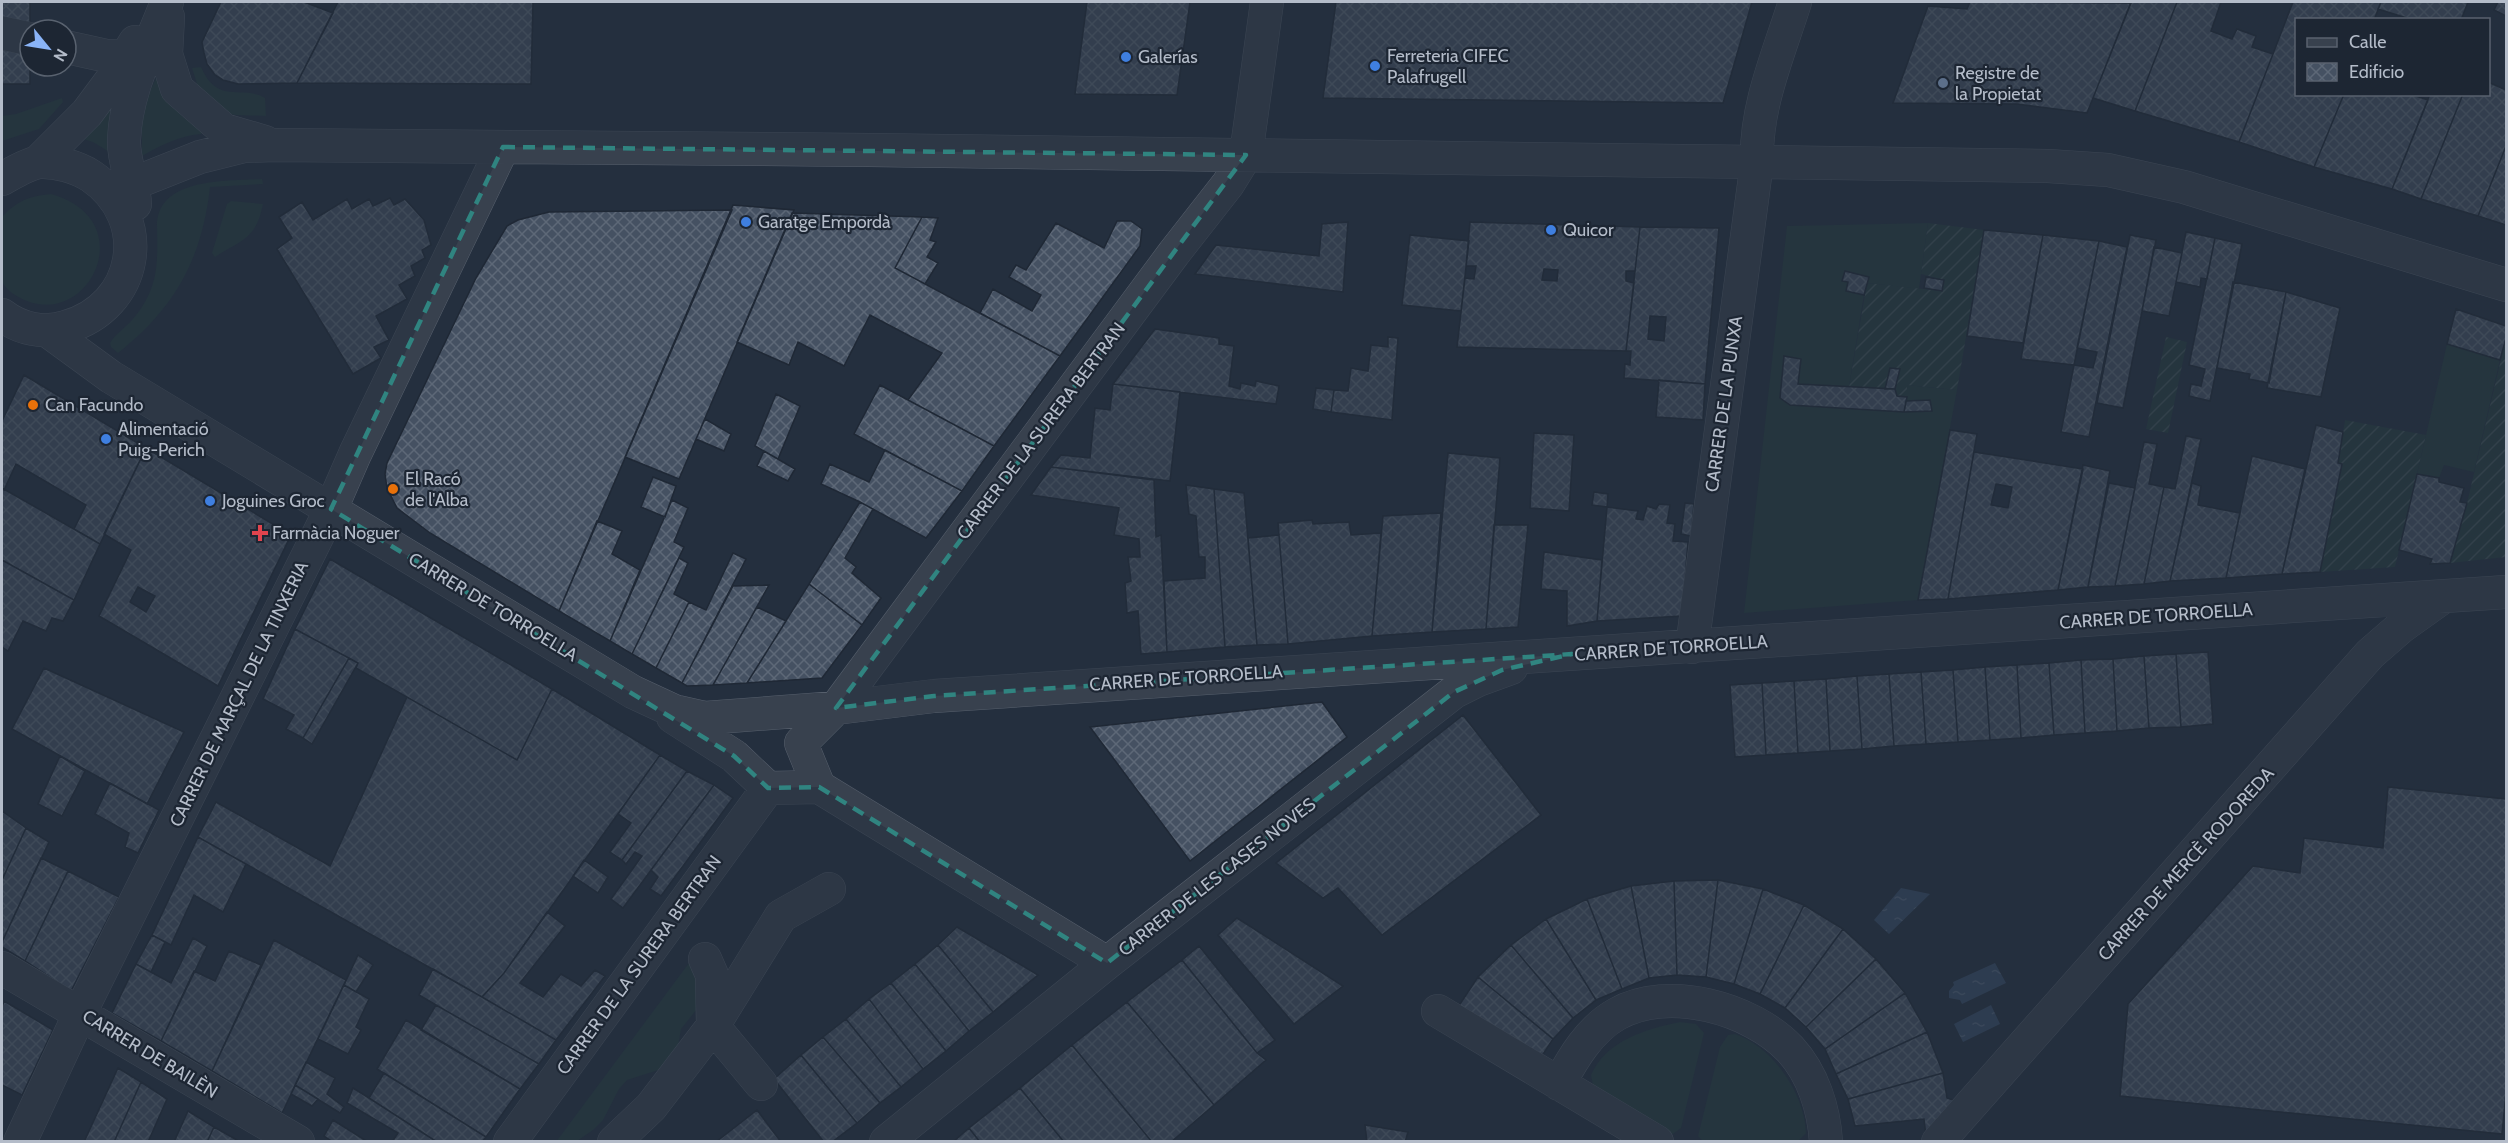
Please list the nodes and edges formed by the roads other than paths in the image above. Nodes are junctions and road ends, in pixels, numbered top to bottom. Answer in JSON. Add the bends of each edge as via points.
{"nodes":[{"id":1,"x":1267,"y":2,"type":"edge"},
{"id":2,"x":1795,"y":2,"type":"edge"},
{"id":3,"x":164,"y":3,"type":"edge"},
{"id":4,"x":2,"y":33,"type":"edge"},
{"id":5,"x":18,"y":36,"type":"edge"},
{"id":6,"x":78,"y":50,"type":"edge"},
{"id":7,"x":126,"y":57,"type":"junction"},
{"id":8,"x":260,"y":146,"type":"junction"},
{"id":9,"x":503,"y":147,"type":"junction"},
{"id":10,"x":1246,"y":155,"type":"junction"},
{"id":11,"x":1757,"y":162,"type":"junction"},
{"id":12,"x":16,"y":170,"type":"edge"},
{"id":13,"x":119,"y":185,"type":"junction"},
{"id":14,"x":2506,"y":285,"type":"edge"},
{"id":15,"x":19,"y":330,"type":"edge"},
{"id":16,"x":331,"y":509,"type":"junction"},
{"id":17,"x":2506,"y":592,"type":"edge"},
{"id":18,"x":2443,"y":597,"type":"junction"},
{"id":19,"x":1692,"y":647,"type":"junction"},
{"id":20,"x":1572,"y":654,"type":"junction"},
{"id":21,"x":633,"y":692,"type":"junction"},
{"id":22,"x":836,"y":708,"type":"junction"},
{"id":23,"x":819,"y":787,"type":"junction"},
{"id":24,"x":768,"y":788,"type":"junction"},
{"id":25,"x":829,"y":889,"type":"dead end"},
{"id":26,"x":705,"y":959,"type":"dead end"},
{"id":27,"x":1107,"y":963,"type":"junction"},
{"id":28,"x":2,"y":968,"type":"edge"},
{"id":29,"x":1438,"y":1011,"type":"dead end"},
{"id":30,"x":80,"y":1013,"type":"junction"},
{"id":31,"x":713,"y":1026,"type":"junction"},
{"id":32,"x":761,"y":1084,"type":"dead end"},
{"id":33,"x":1559,"y":1084,"type":"junction"},
{"id":34,"x":20,"y":1142,"type":"edge"},
{"id":35,"x":298,"y":1142,"type":"edge"},
{"id":36,"x":510,"y":1142,"type":"edge"},
{"id":37,"x":614,"y":1142,"type":"edge"},
{"id":38,"x":886,"y":1142,"type":"edge"},
{"id":39,"x":1657,"y":1142,"type":"edge"},
{"id":40,"x":1826,"y":1142,"type":"edge"},
{"id":41,"x":1938,"y":1142,"type":"edge"}],
"edges":[{"from":1,"to":10,"type":"street"},
{"from":2,"to":11,"type":"street","name":"CARRER DE LA PUNXA","via":[[1762,109],[1756,136]]},
{"from":3,"to":7,"type":"street"},
{"from":3,"to":8,"type":"street","via":[[166,54],[177,89],[224,130]]},
{"from":3,"to":13,"type":"street","via":[[137,75],[127,115]]},
{"from":4,"to":5,"type":"street"},
{"from":6,"to":7,"type":"street"},
{"from":7,"to":12,"type":"street","via":[[87,113]]},
{"from":8,"to":9,"type":"street"},
{"from":8,"to":13,"type":"street","via":[[200,157]]},
{"from":9,"to":10,"type":"street"},
{"from":9,"to":16,"type":"street","name":"CARRER DE MARÇAL DE LA TINXERIA"},
{"from":10,"to":11,"type":"street"},
{"from":10,"to":22,"type":"street","name":"CARRER DE LA SURERA BERTRAN"},
{"from":11,"to":14,"type":"street","via":[[2048,166],[2108,171],[2184,187]]},
{"from":11,"to":19,"type":"street","name":"CARRER DE LA PUNXA"},
{"from":12,"to":13,"type":"street","via":[[60,164]]},
{"from":13,"to":15,"type":"street","via":[[135,201],[126,274],[111,300],[78,324]]},
{"from":15,"to":16,"type":"street","name":"CARRER DE TORROELLA","via":[[111,377]]},
{"from":16,"to":21,"type":"street","name":"CARRER DE TORROELLA"},
{"from":16,"to":30,"type":"street","name":"CARRER DE MARÇAL DE LA TINXERIA"},
{"from":17,"to":18,"type":"street","name":"CARRER DE TORROELLA"},
{"from":18,"to":19,"type":"street","name":"CARRER DE TORROELLA"},
{"from":18,"to":41,"type":"street","name":"CARRER DE MERCÈ RODOREDA","via":[[2370,654]]},
{"from":19,"to":20,"type":"street","name":"CARRER DE TORROELLA"},
{"from":20,"to":22,"type":"street","name":"CARRER DE TORROELLA","via":[[934,696]]},
{"from":20,"to":27,"type":"street","name":"CARRER DE LES CASES NOVES","via":[[1502,670],[1454,692]]},
{"from":21,"to":22,"type":"street","name":"CARRER DE TORROELLA","via":[[674,711],[705,718]]},
{"from":21,"to":24,"type":"street","name":"CARRER DE TORROELLA","via":[[734,756]]},
{"from":22,"to":23,"type":"street","via":[[801,743]]},
{"from":23,"to":24,"type":"street"},
{"from":23,"to":27,"type":"street"},
{"from":24,"to":36,"type":"street","name":"CARRER DE LA SURERA BERTRAN"},
{"from":25,"to":31,"type":"street","via":[[781,916]]},
{"from":26,"to":31,"type":"street","via":[[712,975]]},
{"from":27,"to":38,"type":"street","name":"CARRER DE LES CASES NOVES"},
{"from":28,"to":30,"type":"street","name":"CARRER DE BAILÈN"},
{"from":29,"to":33,"type":"street"},
{"from":30,"to":34,"type":"street","name":"CARRER DE MARÇAL DE LA TINXERIA"},
{"from":30,"to":35,"type":"street","name":"CARRER DE BAILÈN"},
{"from":31,"to":32,"type":"street"},
{"from":31,"to":37,"type":"street","via":[[651,1107]]},
{"from":33,"to":39,"type":"street"},
{"from":33,"to":40,"type":"street","via":[[1575,1054],[1616,1014],[1646,1002],[1677,1000],[1710,1005],[1769,1032],[1791,1050],[1815,1087],[1825,1121]]}]}
